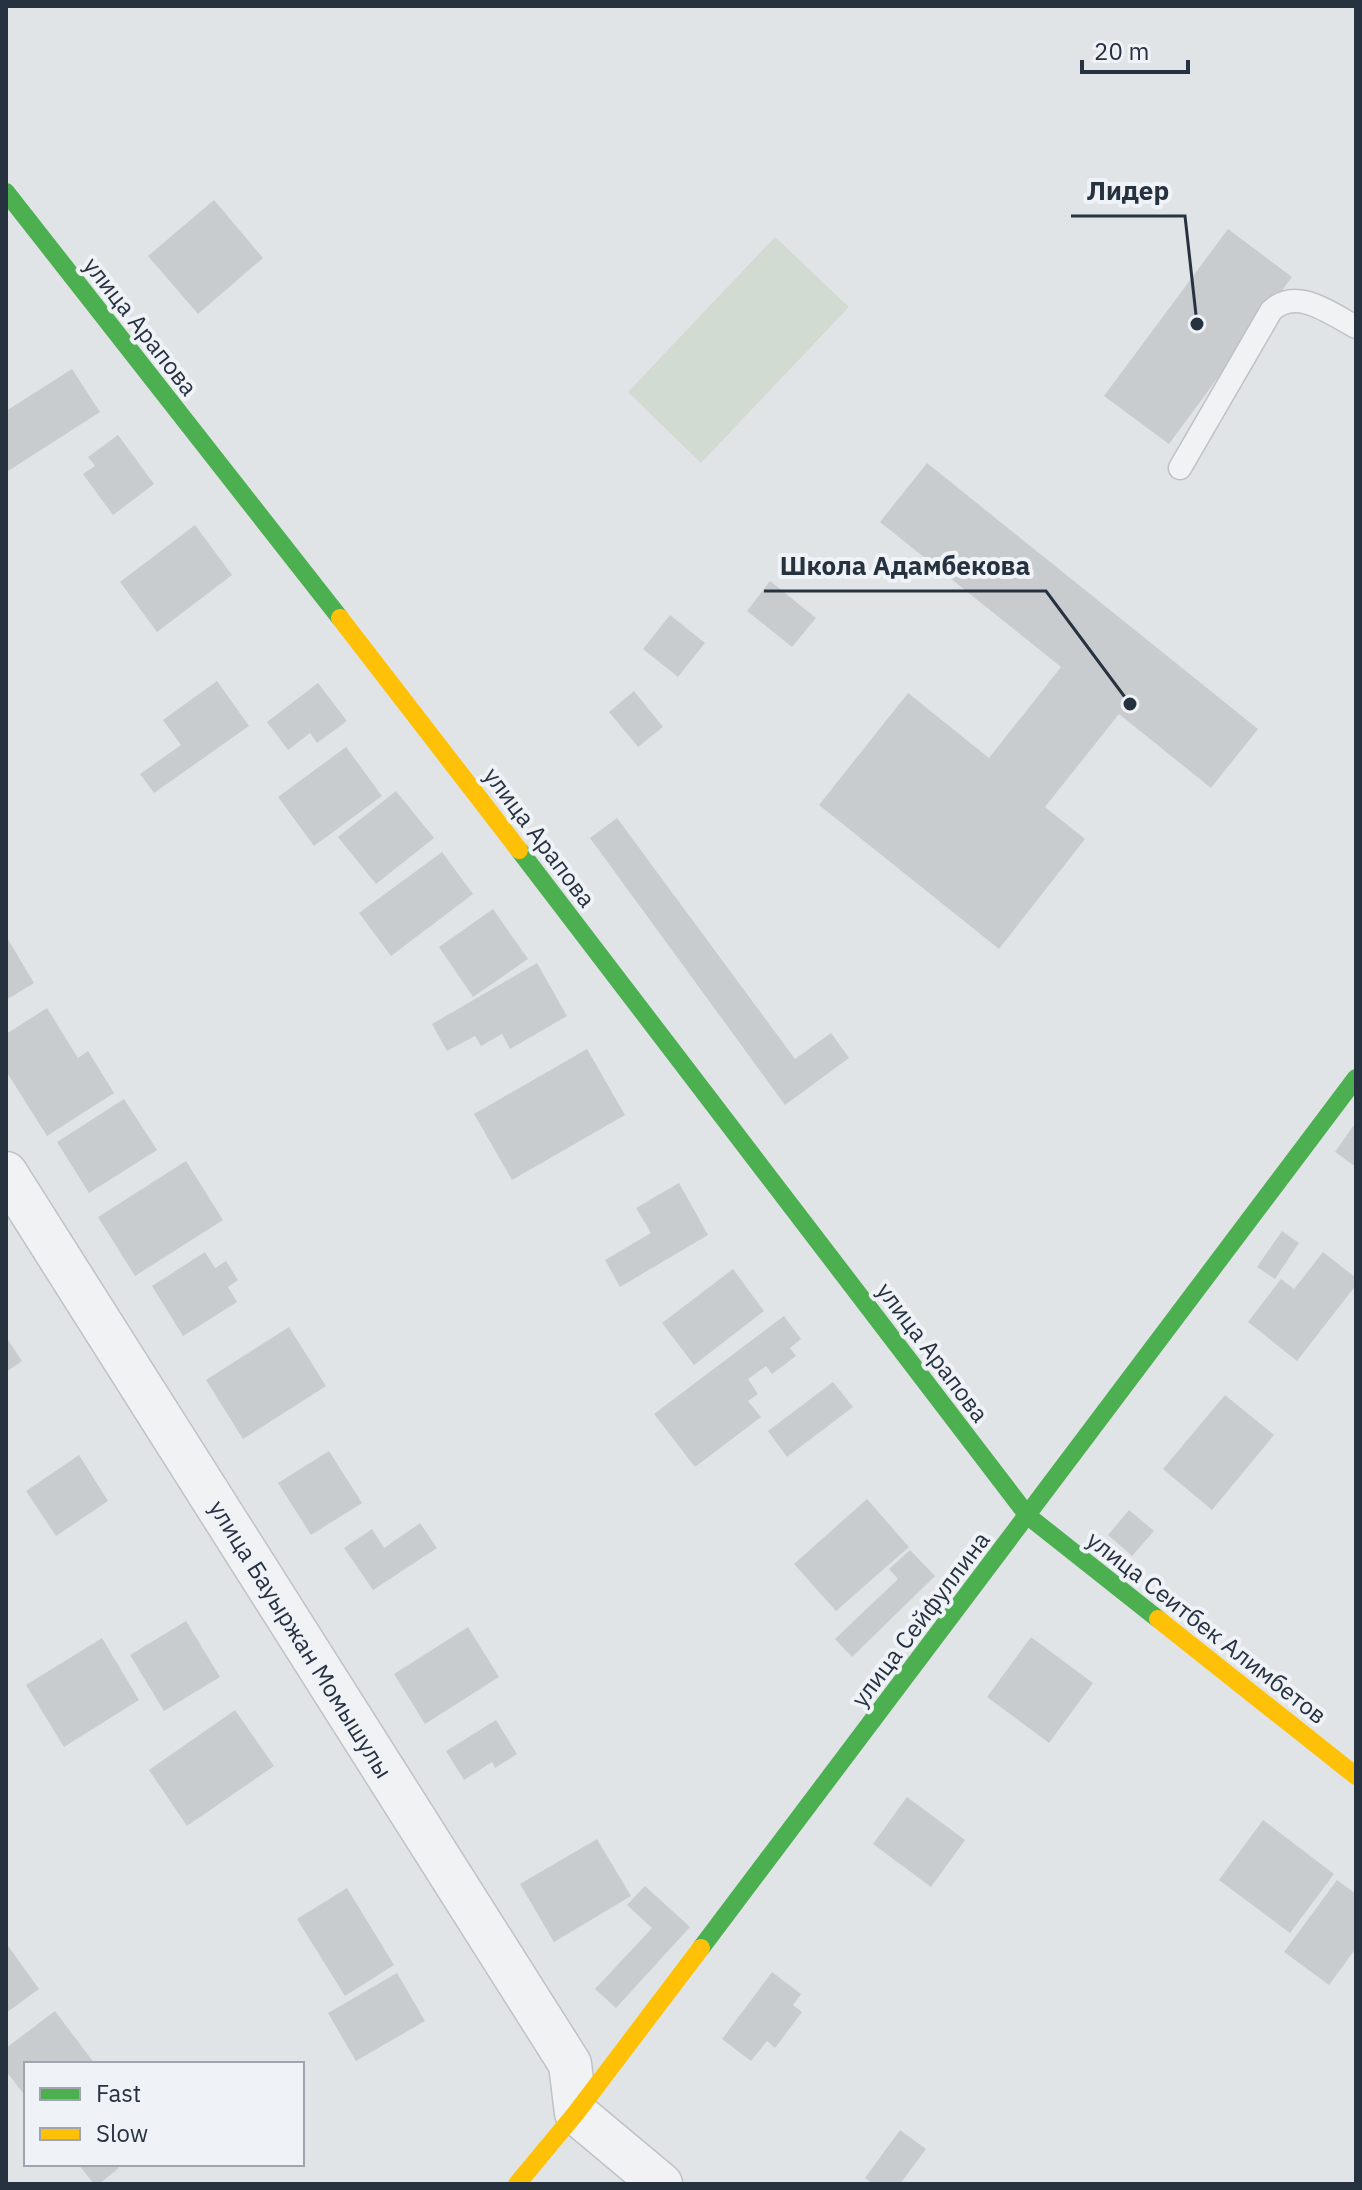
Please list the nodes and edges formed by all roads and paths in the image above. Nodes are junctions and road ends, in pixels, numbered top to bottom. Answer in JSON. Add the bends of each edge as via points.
{"nodes":[{"id":1,"x":6,"y":192,"type":"edge"},
{"id":2,"x":1356,"y":327,"type":"edge"},
{"id":3,"x":1180,"y":468,"type":"dead end"},
{"id":4,"x":1356,"y":1078,"type":"edge"},
{"id":5,"x":6,"y":1173,"type":"edge"},
{"id":6,"x":1028,"y":1516,"type":"junction"},
{"id":7,"x":1356,"y":1776,"type":"edge"},
{"id":8,"x":576,"y":2113,"type":"junction"},
{"id":9,"x":517,"y":2184,"type":"edge"},
{"id":10,"x":661,"y":2184,"type":"edge"}],
"edges":[{"from":1,"to":6,"type":"street","name":"улица Арапова","via":[[441,747]]},
{"from":2,"to":3,"type":"lane","via":[[1303,301],[1278,303]]},
{"from":4,"to":6,"type":"street","name":"улица Сейфуллина"},
{"from":5,"to":8,"type":"street","name":"улица Бауыржан Момышулы","via":[[570,2064]]},
{"from":6,"to":7,"type":"street","name":"улица Сеитбек Алимбетов"},
{"from":6,"to":8,"type":"street","name":"улица Сейфуллина"},
{"from":8,"to":9,"type":"street","name":"улица Сейфуллина"},
{"from":8,"to":10,"type":"street"}]}
